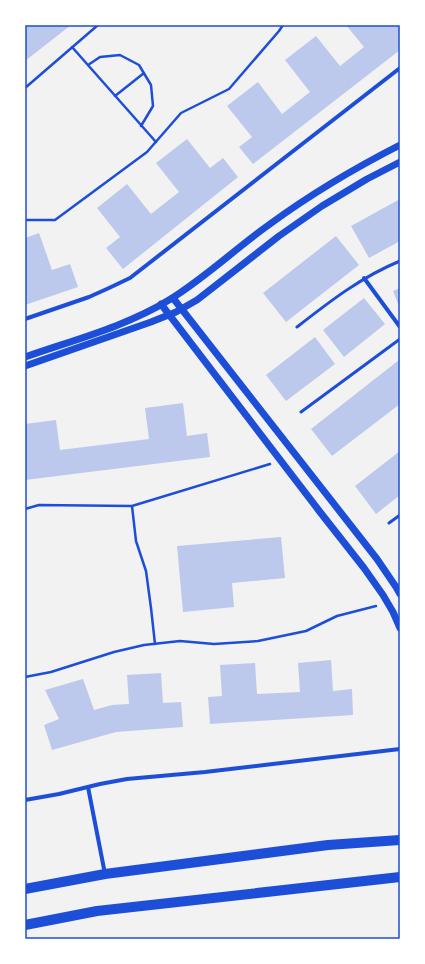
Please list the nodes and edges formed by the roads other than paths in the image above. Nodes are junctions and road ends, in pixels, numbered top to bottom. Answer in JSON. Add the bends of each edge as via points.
{"nodes":[{"id":1,"x":400,"y":68,"type":"edge"},
{"id":2,"x":400,"y":145,"type":"edge"},
{"id":3,"x":400,"y":162,"type":"edge"},
{"id":4,"x":400,"y":261,"type":"edge"},
{"id":5,"x":364,"y":278,"type":"junction"},
{"id":6,"x":173,"y":298,"type":"junction"},
{"id":7,"x":161,"y":304,"type":"junction"},
{"id":8,"x":182,"y":308,"type":"junction"},
{"id":9,"x":169,"y":315,"type":"junction"},
{"id":10,"x":25,"y":319,"type":"edge"},
{"id":11,"x":297,"y":327,"type":"dead end"},
{"id":12,"x":400,"y":327,"type":"edge"},
{"id":13,"x":400,"y":339,"type":"edge"},
{"id":14,"x":25,"y":357,"type":"edge"},
{"id":15,"x":25,"y":366,"type":"edge"},
{"id":16,"x":301,"y":412,"type":"dead end"},
{"id":17,"x":400,"y":515,"type":"edge"},
{"id":18,"x":389,"y":523,"type":"dead end"},
{"id":19,"x":400,"y":594,"type":"edge"},
{"id":20,"x":400,"y":628,"type":"edge"},
{"id":21,"x":400,"y":749,"type":"edge"},
{"id":22,"x":88,"y":787,"type":"junction"},
{"id":23,"x":25,"y":800,"type":"edge"},
{"id":24,"x":400,"y":840,"type":"edge"},
{"id":25,"x":105,"y":874,"type":"junction"},
{"id":26,"x":400,"y":877,"type":"edge"},
{"id":27,"x":25,"y":889,"type":"edge"},
{"id":28,"x":25,"y":925,"type":"edge"}],
"edges":[{"from":1,"to":10,"type":"street","via":[[130,278],[89,297]]},
{"from":2,"to":6,"type":"street","via":[[314,194]]},
{"from":3,"to":8,"type":"street","via":[[322,206],[197,300]]},
{"from":4,"to":5,"type":"lane"},
{"from":5,"to":11,"type":"lane"},
{"from":5,"to":12,"type":"street"},
{"from":6,"to":7,"type":"street"},
{"from":6,"to":8,"type":"street"},
{"from":7,"to":9,"type":"street"},
{"from":7,"to":14,"type":"street","via":[[114,326]]},
{"from":8,"to":9,"type":"street"},
{"from":8,"to":19,"type":"street","via":[[377,559]]},
{"from":9,"to":15,"type":"street"},
{"from":9,"to":20,"type":"street","via":[[364,568],[388,603]]},
{"from":13,"to":16,"type":"lane"},
{"from":17,"to":18,"type":"lane"},
{"from":21,"to":22,"type":"street","via":[[126,779]]},
{"from":22,"to":23,"type":"street"},
{"from":22,"to":25,"type":"street"},
{"from":24,"to":25,"type":"main road","via":[[328,845]]},
{"from":25,"to":27,"type":"main road"},
{"from":26,"to":28,"type":"main road","via":[[97,911]]}]}
